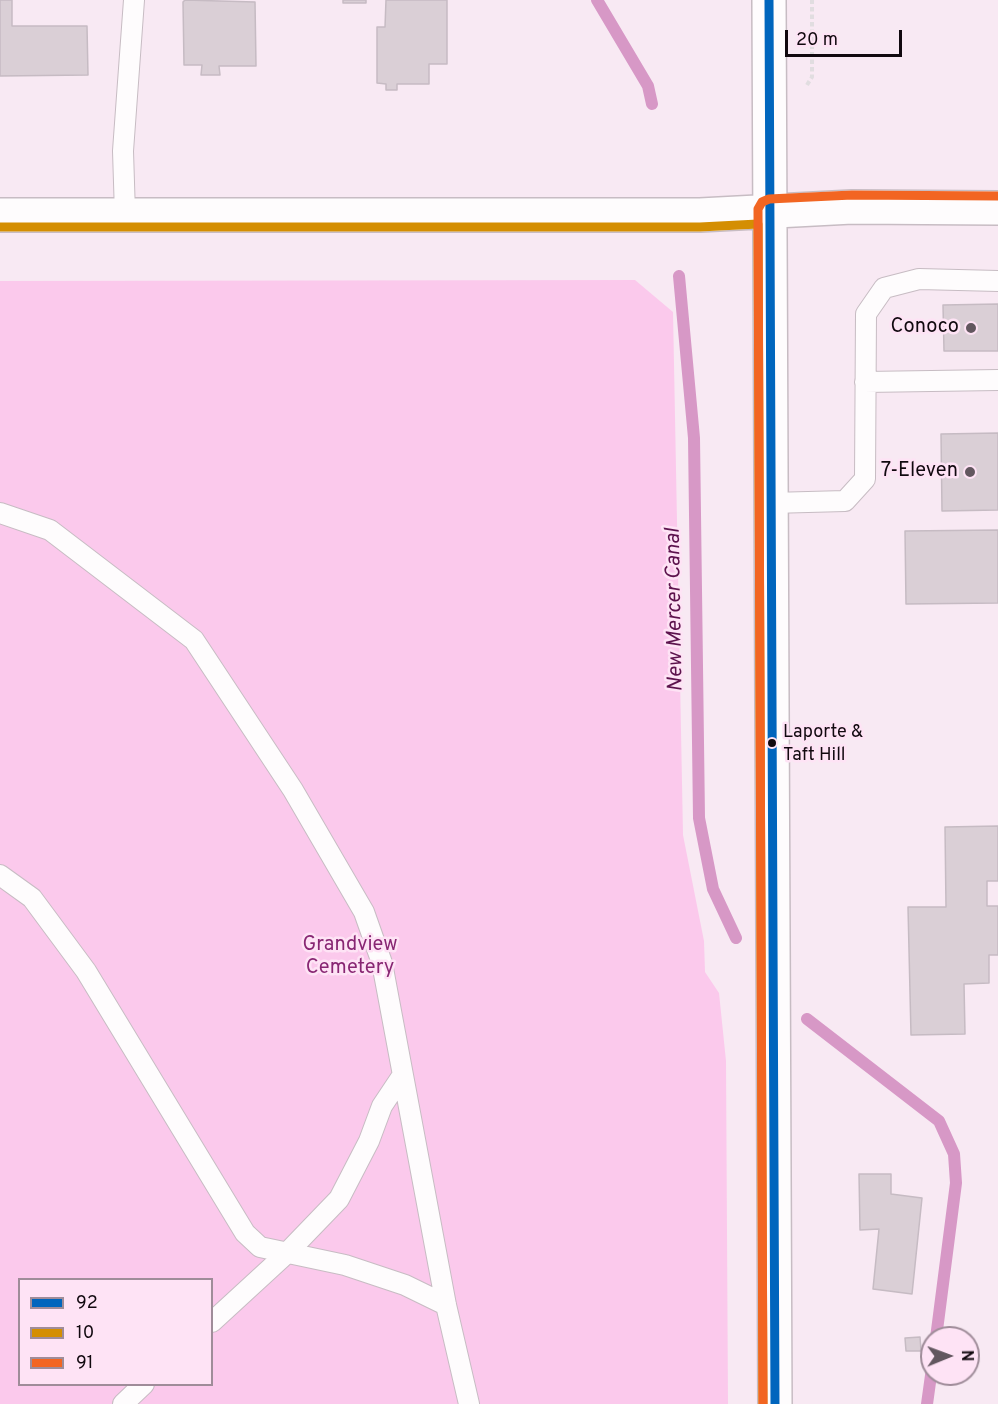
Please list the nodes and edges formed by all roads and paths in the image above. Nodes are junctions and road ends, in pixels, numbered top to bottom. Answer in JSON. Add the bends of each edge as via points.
{"nodes":[{"id":1,"x":134,"y":0,"type":"edge"},
{"id":2,"x":769,"y":0,"type":"edge"},
{"id":3,"x":812,"y":0,"type":"edge"},
{"id":4,"x":812,"y":77,"type":"dead end"},
{"id":5,"x":998,"y":208,"type":"edge"},
{"id":6,"x":770,"y":211,"type":"junction"},
{"id":7,"x":125,"y":214,"type":"junction"},
{"id":8,"x":0,"y":215,"type":"edge"},
{"id":9,"x":998,"y":280,"type":"edge"},
{"id":10,"x":998,"y":380,"type":"edge"},
{"id":11,"x":865,"y":382,"type":"junction"},
{"id":12,"x":771,"y":503,"type":"junction"},
{"id":13,"x":0,"y":513,"type":"edge"},
{"id":14,"x":0,"y":875,"type":"edge"},
{"id":15,"x":402,"y":1076,"type":"junction"},
{"id":16,"x":286,"y":1254,"type":"junction"},
{"id":17,"x":446,"y":1305,"type":"junction"},
{"id":18,"x":213,"y":1321,"type":"edge"},
{"id":19,"x":142,"y":1386,"type":"edge"},
{"id":20,"x":123,"y":1404,"type":"edge"},
{"id":21,"x":469,"y":1404,"type":"edge"},
{"id":22,"x":775,"y":1404,"type":"edge"}],
"edges":[{"from":1,"to":7,"type":"lane","via":[[123,151]]},
{"from":2,"to":6,"type":"street"},
{"from":3,"to":4,"type":"path"},
{"from":5,"to":6,"type":"street"},
{"from":6,"to":7,"type":"street"},
{"from":6,"to":12,"type":"street"},
{"from":7,"to":8,"type":"street"},
{"from":9,"to":11,"type":"lane","via":[[919,279],[884,288],[866,314]]},
{"from":10,"to":11,"type":"lane"},
{"from":11,"to":12,"type":"lane","via":[[865,478],[845,501]]},
{"from":12,"to":22,"type":"street"},
{"from":13,"to":15,"type":"lane","via":[[50,530],[194,640],[293,790],[364,912],[382,963]]},
{"from":14,"to":16,"type":"lane","via":[[32,898],[86,971],[245,1233],[260,1247]]},
{"from":15,"to":16,"type":"lane","via":[[382,1106],[339,1199]]},
{"from":15,"to":17,"type":"lane"},
{"from":16,"to":17,"type":"lane","via":[[345,1265],[405,1285]]},
{"from":16,"to":18,"type":"lane"},
{"from":17,"to":21,"type":"lane"},
{"from":19,"to":20,"type":"lane"}]}
